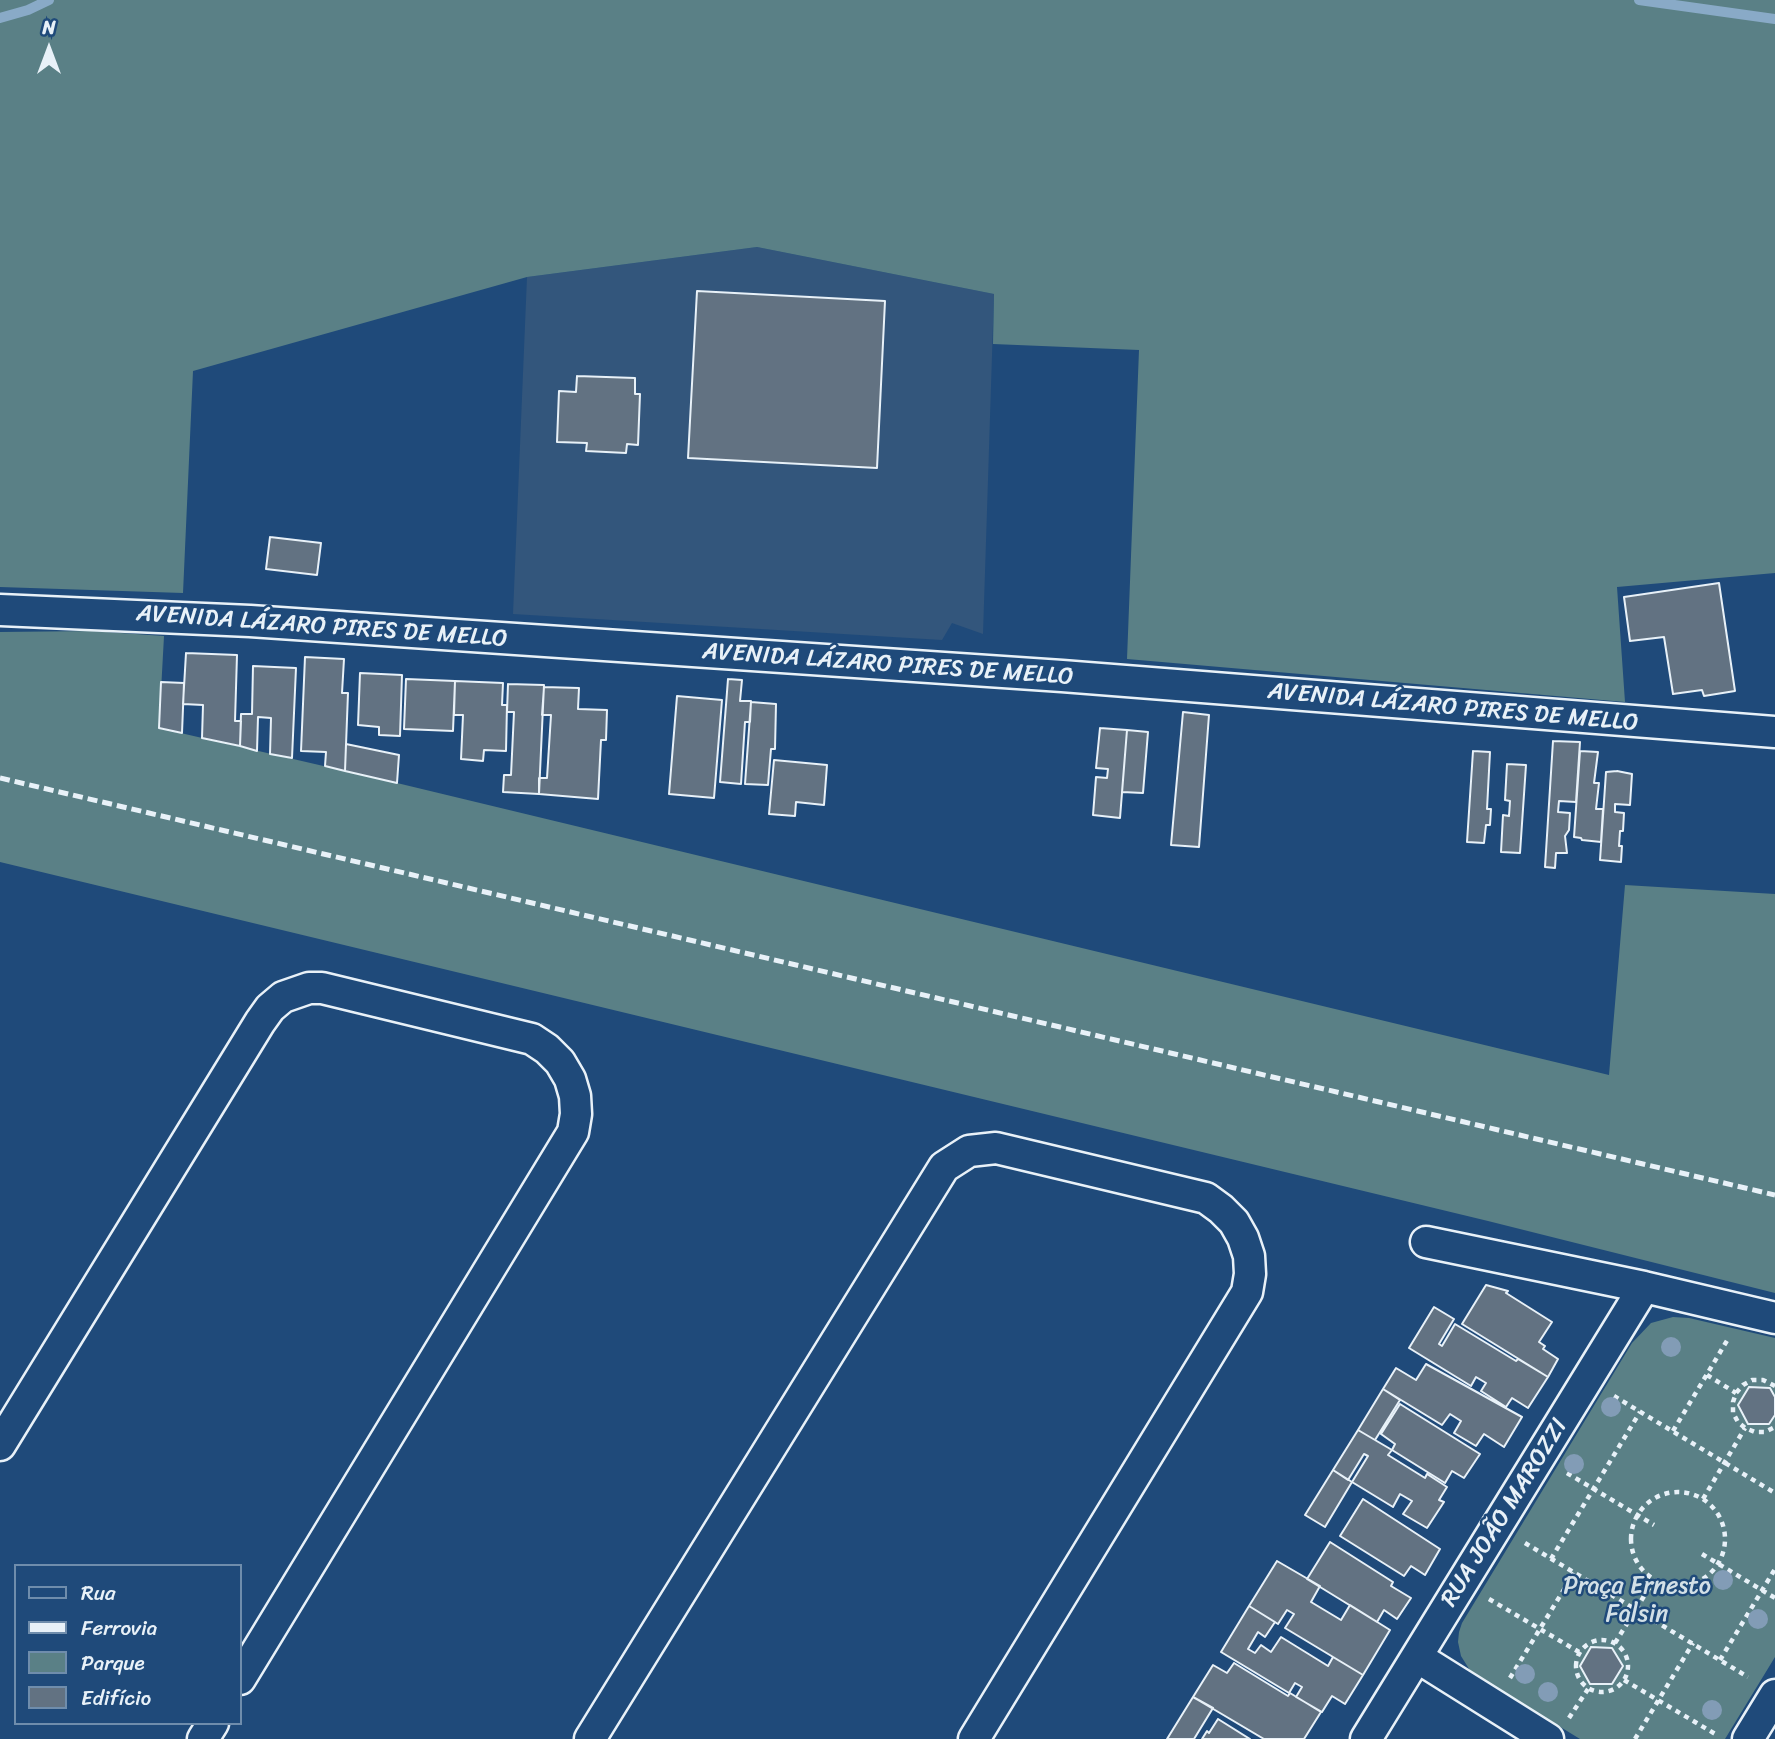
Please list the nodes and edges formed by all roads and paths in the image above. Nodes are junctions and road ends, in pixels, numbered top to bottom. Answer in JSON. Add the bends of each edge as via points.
{"nodes":[{"id":1,"x":0,"y":610,"type":"edge"},
{"id":2,"x":1775,"y":732,"type":"edge"},
{"id":3,"x":1426,"y":1242,"type":"dead end"},
{"id":4,"x":1644,"y":1287,"type":"junction"},
{"id":5,"x":1775,"y":1318,"type":"edge"},
{"id":6,"x":1730,"y":1336,"type":"dead end"},
{"id":7,"x":1707,"y":1375,"type":"junction"},
{"id":8,"x":1774,"y":1383,"type":"edge"},
{"id":9,"x":1736,"y":1393,"type":"junction"},
{"id":10,"x":1610,"y":1394,"type":"dead end"},
{"id":11,"x":1640,"y":1412,"type":"junction"},
{"id":12,"x":1775,"y":1427,"type":"edge"},
{"id":13,"x":1745,"y":1428,"type":"junction"},
{"id":14,"x":1672,"y":1431,"type":"junction"},
{"id":15,"x":0,"y":1445,"type":"edge"},
{"id":16,"x":1725,"y":1462,"type":"junction"},
{"id":17,"x":1563,"y":1471,"type":"dead end"},
{"id":18,"x":1594,"y":1489,"type":"junction"},
{"id":19,"x":1775,"y":1493,"type":"edge"},
{"id":20,"x":1703,"y":1499,"type":"junction"},
{"id":21,"x":1637,"y":1515,"type":"junction"},
{"id":22,"x":1654,"y":1525,"type":"dead end"},
{"id":23,"x":1521,"y":1541,"type":"dead end"},
{"id":24,"x":1702,"y":1554,"type":"dead end"},
{"id":25,"x":1551,"y":1559,"type":"junction"},
{"id":26,"x":1719,"y":1564,"type":"junction"},
{"id":27,"x":1775,"y":1569,"type":"edge"},
{"id":28,"x":1574,"y":1573,"type":"junction"},
{"id":29,"x":1654,"y":1580,"type":"junction"},
{"id":30,"x":1762,"y":1590,"type":"junction"},
{"id":31,"x":1487,"y":1598,"type":"dead end"},
{"id":32,"x":1775,"y":1598,"type":"edge"},
{"id":33,"x":1636,"y":1609,"type":"junction"},
{"id":34,"x":1540,"y":1629,"type":"junction"},
{"id":35,"x":1615,"y":1643,"type":"junction"},
{"id":36,"x":1693,"y":1643,"type":"junction"},
{"id":37,"x":1579,"y":1652,"type":"junction"},
{"id":38,"x":1416,"y":1657,"type":"junction"},
{"id":39,"x":1720,"y":1660,"type":"junction"},
{"id":40,"x":242,"y":1676,"type":"edge"},
{"id":41,"x":1624,"y":1680,"type":"junction"},
{"id":42,"x":1506,"y":1685,"type":"dead end"},
{"id":43,"x":1763,"y":1687,"type":"edge"},
{"id":44,"x":1588,"y":1689,"type":"junction"},
{"id":45,"x":1658,"y":1700,"type":"junction"},
{"id":46,"x":1558,"y":1730,"type":"edge"},
{"id":47,"x":1718,"y":1736,"type":"dead end"},
{"id":48,"x":590,"y":1739,"type":"edge"},
{"id":49,"x":974,"y":1739,"type":"edge"},
{"id":50,"x":1366,"y":1739,"type":"edge"},
{"id":51,"x":1635,"y":1739,"type":"edge"},
{"id":52,"x":1748,"y":1739,"type":"edge"}],
"edges":[{"from":1,"to":2,"type":"street","name":"AVENIDA LÁZARO PIRES DE MELLO","via":[[250,621],[1062,676]]},
{"from":3,"to":4,"type":"street"},
{"from":4,"to":5,"type":"street"},
{"from":4,"to":38,"type":"street","name":"RUA JOÃO MAROZZI"},
{"from":6,"to":7,"type":"path"},
{"from":7,"to":9,"type":"path"},
{"from":7,"to":14,"type":"path"},
{"from":8,"to":9,"type":"path","via":[[1752,1380]]},
{"from":9,"to":13,"type":"path","via":[[1733,1413]]},
{"from":10,"to":11,"type":"path"},
{"from":11,"to":14,"type":"path"},
{"from":11,"to":18,"type":"path"},
{"from":12,"to":13,"type":"path","via":[[1765,1432]]},
{"from":13,"to":16,"type":"path"},
{"from":14,"to":16,"type":"path"},
{"from":15,"to":40,"type":"street","via":[[260,1022],[283,997],[322,988],[532,1039],[561,1062],[572,1087],[573,1132]]},
{"from":16,"to":19,"type":"path"},
{"from":16,"to":20,"type":"path"},
{"from":17,"to":18,"type":"path"},
{"from":18,"to":21,"type":"path"},
{"from":18,"to":25,"type":"path"},
{"from":20,"to":21,"type":"path","via":[[1689,1493],[1660,1495]]},
{"from":20,"to":26,"type":"path","via":[[1714,1508],[1726,1535]]},
{"from":21,"to":22,"type":"path"},
{"from":21,"to":29,"type":"path","via":[[1632,1529],[1634,1558]]},
{"from":23,"to":25,"type":"path"},
{"from":24,"to":26,"type":"path"},
{"from":25,"to":28,"type":"path"},
{"from":26,"to":29,"type":"path","via":[[1709,1575],[1682,1587]]},
{"from":26,"to":30,"type":"path"},
{"from":27,"to":30,"type":"path"},
{"from":28,"to":33,"type":"path"},
{"from":28,"to":34,"type":"path"},
{"from":29,"to":33,"type":"path"},
{"from":30,"to":32,"type":"path"},
{"from":30,"to":39,"type":"path"},
{"from":31,"to":34,"type":"path"},
{"from":33,"to":35,"type":"path"},
{"from":33,"to":36,"type":"path"},
{"from":34,"to":37,"type":"path"},
{"from":34,"to":42,"type":"path"},
{"from":35,"to":37,"type":"path","via":[[1595,1640]]},
{"from":35,"to":41,"type":"path","via":[[1627,1660]]},
{"from":36,"to":39,"type":"path"},
{"from":36,"to":45,"type":"path"},
{"from":37,"to":44,"type":"path","via":[[1576,1672]]},
{"from":38,"to":46,"type":"street"},
{"from":38,"to":50,"type":"street","name":"RUA JOÃO MAROZZI"},
{"from":39,"to":43,"type":"path"},
{"from":41,"to":44,"type":"path","via":[[1608,1692]]},
{"from":41,"to":45,"type":"path"},
{"from":43,"to":52,"type":"street"},
{"from":44,"to":46,"type":"path"},
{"from":45,"to":47,"type":"path"},
{"from":45,"to":51,"type":"path"},
{"from":48,"to":49,"type":"street","via":[[944,1167],[969,1151],[996,1148],[1206,1198],[1234,1222],[1249,1256],[1250,1274],[1247,1292]]}]}
